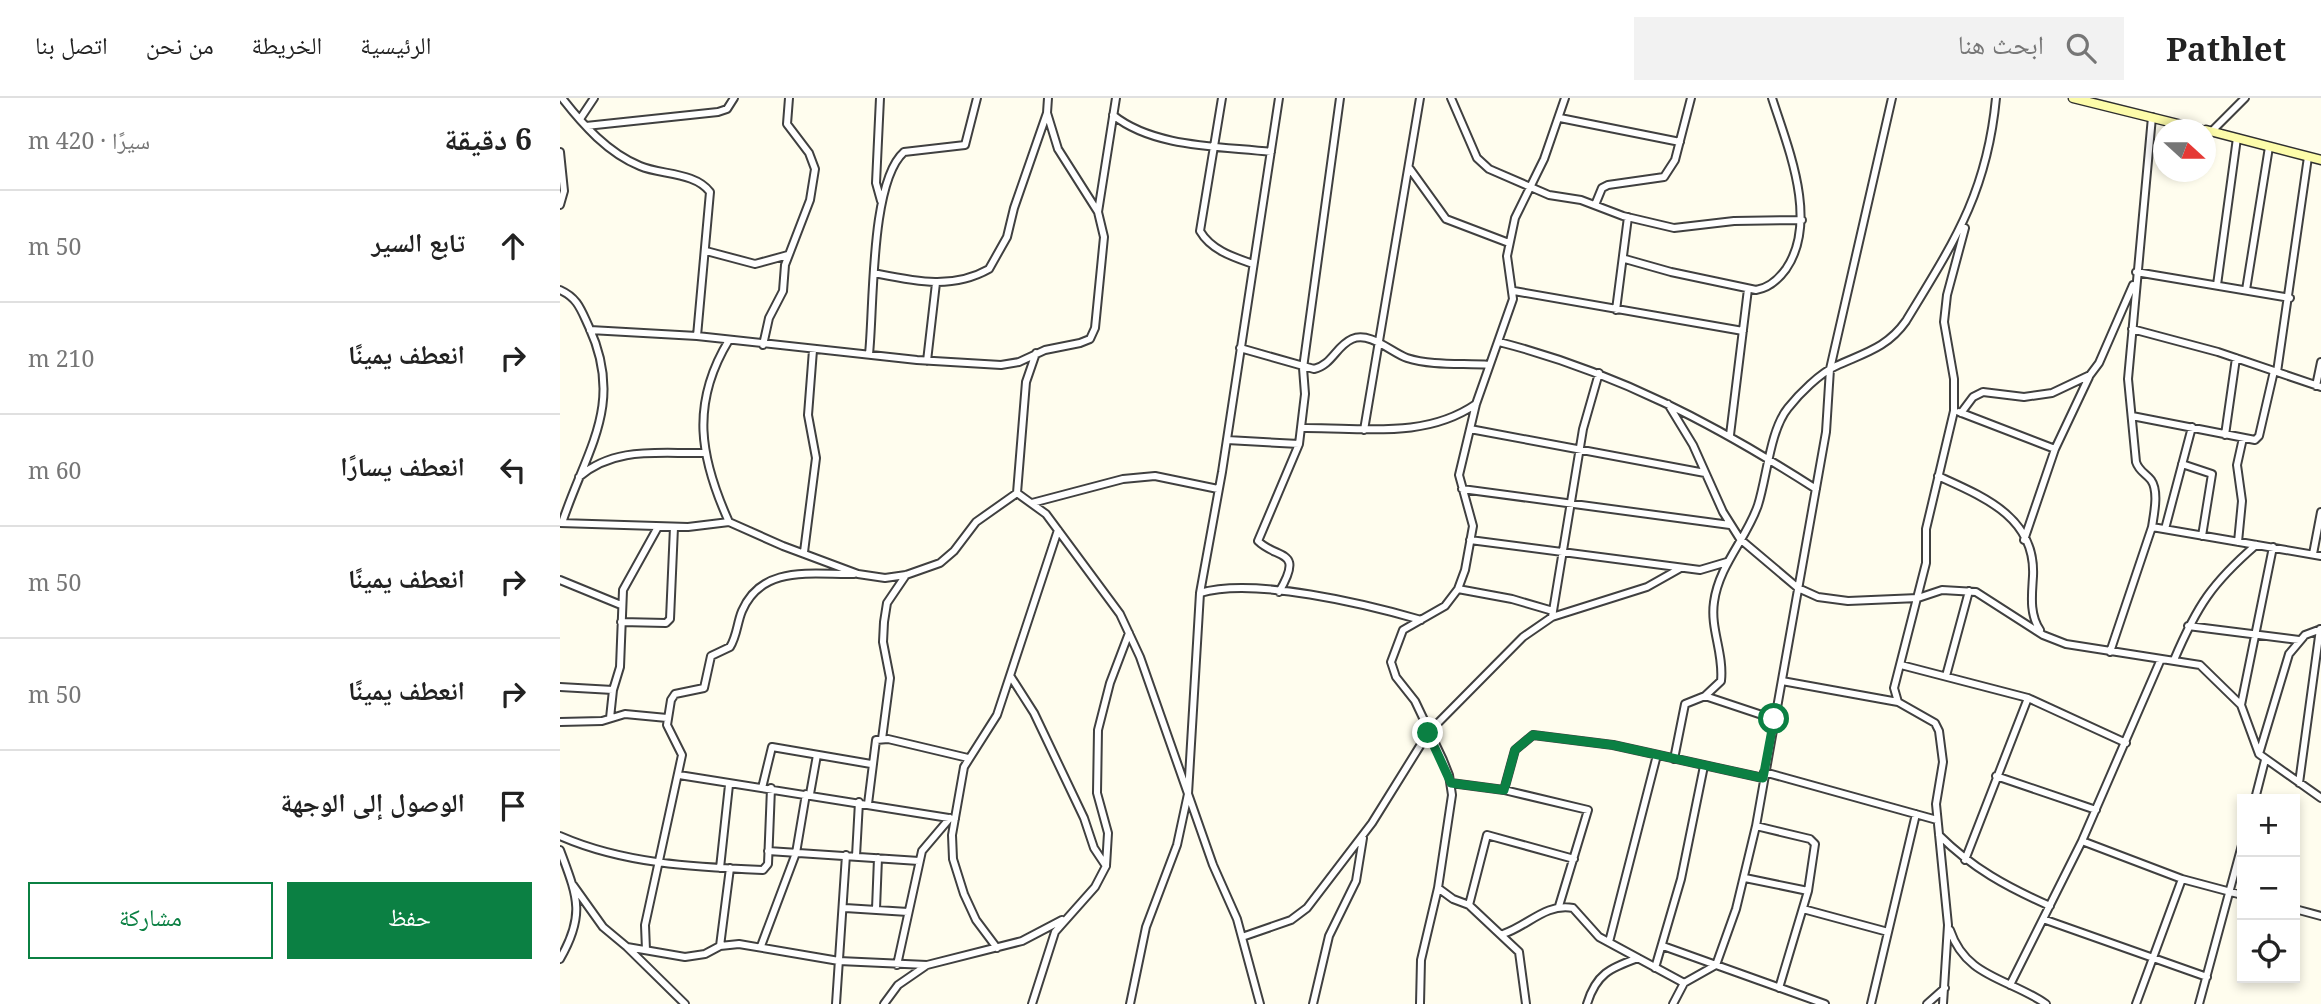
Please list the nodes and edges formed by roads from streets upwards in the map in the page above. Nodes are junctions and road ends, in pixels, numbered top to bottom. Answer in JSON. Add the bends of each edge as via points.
{"nodes":[{"id":1,"x":562,"y":98,"type":"edge"},
{"id":2,"x":594,"y":98,"type":"edge"},
{"id":3,"x":734,"y":98,"type":"edge"},
{"id":4,"x":789,"y":98,"type":"edge"},
{"id":5,"x":880,"y":98,"type":"edge"},
{"id":6,"x":977,"y":98,"type":"edge"},
{"id":7,"x":1048,"y":98,"type":"edge"},
{"id":8,"x":1116,"y":98,"type":"edge"},
{"id":9,"x":1222,"y":98,"type":"edge"},
{"id":10,"x":1279,"y":98,"type":"edge"},
{"id":11,"x":1340,"y":98,"type":"edge"},
{"id":12,"x":1420,"y":98,"type":"edge"},
{"id":13,"x":1451,"y":98,"type":"edge"},
{"id":14,"x":1565,"y":98,"type":"edge"},
{"id":15,"x":1691,"y":98,"type":"edge"},
{"id":16,"x":1772,"y":98,"type":"edge"},
{"id":17,"x":1892,"y":98,"type":"edge"},
{"id":18,"x":1996,"y":98,"type":"edge"},
{"id":19,"x":2073,"y":98,"type":"edge"},
{"id":20,"x":2245,"y":98,"type":"edge"},
{"id":21,"x":1047,"y":113,"type":"junction"},
{"id":22,"x":1113,"y":114,"type":"junction"},
{"id":23,"x":2152,"y":117,"type":"junction"},
{"id":24,"x":1560,"y":118,"type":"junction"},
{"id":25,"x":580,"y":119,"type":"junction"},
{"id":26,"x":2160,"y":119,"type":"edge"},
{"id":27,"x":2216,"y":122,"type":"edge"},
{"id":28,"x":586,"y":126,"type":"junction"},
{"id":29,"x":2216,"y":133,"type":"edge"},
{"id":30,"x":2237,"y":138,"type":"junction"},
{"id":31,"x":1680,"y":142,"type":"junction"},
{"id":32,"x":1213,"y":145,"type":"junction"},
{"id":33,"x":2269,"y":147,"type":"junction"},
{"id":34,"x":560,"y":152,"type":"edge"},
{"id":35,"x":1271,"y":152,"type":"junction"},
{"id":36,"x":2308,"y":157,"type":"junction"},
{"id":37,"x":2321,"y":160,"type":"edge"},
{"id":38,"x":1410,"y":169,"type":"junction"},
{"id":39,"x":1532,"y":186,"type":"junction"},
{"id":40,"x":881,"y":201,"type":"junction"},
{"id":41,"x":560,"y":205,"type":"edge"},
{"id":42,"x":1595,"y":205,"type":"junction"},
{"id":43,"x":1098,"y":212,"type":"junction"},
{"id":44,"x":1968,"y":216,"type":"junction"},
{"id":45,"x":1628,"y":217,"type":"junction"},
{"id":46,"x":1802,"y":220,"type":"junction"},
{"id":47,"x":1509,"y":243,"type":"junction"},
{"id":48,"x":706,"y":251,"type":"junction"},
{"id":49,"x":788,"y":256,"type":"junction"},
{"id":50,"x":1625,"y":259,"type":"junction"},
{"id":51,"x":1253,"y":264,"type":"junction"},
{"id":52,"x":874,"y":273,"type":"junction"},
{"id":53,"x":2135,"y":276,"type":"junction"},
{"id":54,"x":936,"y":283,"type":"junction"},
{"id":55,"x":2217,"y":285,"type":"junction"},
{"id":56,"x":1748,"y":289,"type":"junction"},
{"id":57,"x":560,"y":290,"type":"edge"},
{"id":58,"x":2246,"y":290,"type":"junction"},
{"id":59,"x":1514,"y":292,"type":"junction"},
{"id":60,"x":2290,"y":298,"type":"junction"},
{"id":61,"x":1616,"y":310,"type":"junction"},
{"id":62,"x":2132,"y":329,"type":"junction"},
{"id":63,"x":590,"y":330,"type":"junction"},
{"id":64,"x":1744,"y":331,"type":"junction"},
{"id":65,"x":697,"y":336,"type":"junction"},
{"id":66,"x":729,"y":340,"type":"junction"},
{"id":67,"x":1377,"y":342,"type":"junction"},
{"id":68,"x":1499,"y":342,"type":"junction"},
{"id":69,"x":763,"y":345,"type":"junction"},
{"id":70,"x":1240,"y":348,"type":"junction"},
{"id":71,"x":813,"y":350,"type":"junction"},
{"id":72,"x":1036,"y":353,"type":"junction"},
{"id":73,"x":869,"y":354,"type":"junction"},
{"id":74,"x":2236,"y":358,"type":"junction"},
{"id":75,"x":927,"y":361,"type":"junction"},
{"id":76,"x":2321,"y":362,"type":"edge"},
{"id":77,"x":1489,"y":365,"type":"junction"},
{"id":78,"x":1303,"y":368,"type":"junction"},
{"id":79,"x":1830,"y":369,"type":"junction"},
{"id":80,"x":2275,"y":372,"type":"junction"},
{"id":81,"x":1599,"y":373,"type":"junction"},
{"id":82,"x":2090,"y":375,"type":"junction"},
{"id":83,"x":2319,"y":386,"type":"edge"},
{"id":84,"x":1476,"y":404,"type":"junction"},
{"id":85,"x":1668,"y":404,"type":"junction"},
{"id":86,"x":1957,"y":412,"type":"junction"},
{"id":87,"x":2132,"y":416,"type":"junction"},
{"id":88,"x":2192,"y":427,"type":"junction"},
{"id":89,"x":1301,"y":428,"type":"junction"},
{"id":90,"x":1470,"y":429,"type":"junction"},
{"id":91,"x":1364,"y":430,"type":"junction"},
{"id":92,"x":1730,"y":435,"type":"junction"},
{"id":93,"x":2225,"y":435,"type":"junction"},
{"id":94,"x":2243,"y":438,"type":"junction"},
{"id":95,"x":1227,"y":440,"type":"junction"},
{"id":96,"x":1298,"y":444,"type":"junction"},
{"id":97,"x":2055,"y":449,"type":"junction"},
{"id":98,"x":1579,"y":450,"type":"junction"},
{"id":99,"x":704,"y":453,"type":"junction"},
{"id":100,"x":1771,"y":460,"type":"junction"},
{"id":101,"x":2182,"y":464,"type":"junction"},
{"id":102,"x":1705,"y":473,"type":"junction"},
{"id":103,"x":1938,"y":476,"type":"junction"},
{"id":104,"x":576,"y":480,"type":"junction"},
{"id":105,"x":1218,"y":489,"type":"junction"},
{"id":106,"x":1462,"y":489,"type":"junction"},
{"id":107,"x":1816,"y":489,"type":"junction"},
{"id":108,"x":1017,"y":493,"type":"junction"},
{"id":109,"x":1032,"y":503,"type":"junction"},
{"id":110,"x":1570,"y":503,"type":"junction"},
{"id":111,"x":2321,"y":512,"type":"edge"},
{"id":112,"x":729,"y":522,"type":"junction"},
{"id":113,"x":561,"y":523,"type":"edge"},
{"id":114,"x":1730,"y":525,"type":"junction"},
{"id":115,"x":658,"y":527,"type":"junction"},
{"id":116,"x":674,"y":527,"type":"junction"},
{"id":117,"x":2152,"y":527,"type":"junction"},
{"id":118,"x":2165,"y":529,"type":"junction"},
{"id":119,"x":1058,"y":530,"type":"junction"},
{"id":120,"x":2203,"y":536,"type":"junction"},
{"id":121,"x":1740,"y":539,"type":"junction"},
{"id":122,"x":1470,"y":540,"type":"junction"},
{"id":123,"x":2024,"y":540,"type":"junction"},
{"id":124,"x":2238,"y":542,"type":"junction"},
{"id":125,"x":2256,"y":545,"type":"junction"},
{"id":126,"x":2273,"y":547,"type":"junction"},
{"id":127,"x":804,"y":552,"type":"junction"},
{"id":128,"x":1561,"y":552,"type":"junction"},
{"id":129,"x":2313,"y":554,"type":"junction"},
{"id":130,"x":2321,"y":555,"type":"edge"},
{"id":131,"x":1727,"y":562,"type":"junction"},
{"id":132,"x":1679,"y":569,"type":"junction"},
{"id":133,"x":858,"y":574,"type":"junction"},
{"id":134,"x":906,"y":575,"type":"junction"},
{"id":135,"x":560,"y":580,"type":"edge"},
{"id":136,"x":1458,"y":589,"type":"junction"},
{"id":137,"x":1798,"y":589,"type":"junction"},
{"id":138,"x":1969,"y":591,"type":"junction"},
{"id":139,"x":1279,"y":592,"type":"junction"},
{"id":140,"x":1200,"y":593,"type":"junction"},
{"id":141,"x":1918,"y":598,"type":"junction"},
{"id":142,"x":621,"y":605,"type":"junction"},
{"id":143,"x":1553,"y":614,"type":"junction"},
{"id":144,"x":1422,"y":620,"type":"junction"},
{"id":145,"x":621,"y":622,"type":"junction"},
{"id":146,"x":2188,"y":626,"type":"junction"},
{"id":147,"x":2320,"y":629,"type":"edge"},
{"id":148,"x":1129,"y":633,"type":"junction"},
{"id":149,"x":2255,"y":634,"type":"junction"},
{"id":150,"x":2043,"y":635,"type":"junction"},
{"id":151,"x":2299,"y":640,"type":"junction"},
{"id":152,"x":2110,"y":652,"type":"junction"},
{"id":153,"x":2161,"y":659,"type":"junction"},
{"id":154,"x":2174,"y":660,"type":"junction"},
{"id":155,"x":1901,"y":665,"type":"junction"},
{"id":156,"x":1011,"y":677,"type":"junction"},
{"id":157,"x":1946,"y":677,"type":"junction"},
{"id":158,"x":1782,"y":681,"type":"junction"},
{"id":159,"x":560,"y":687,"type":"edge"},
{"id":160,"x":612,"y":690,"type":"junction"},
{"id":161,"x":1704,"y":696,"type":"junction"},
{"id":162,"x":2028,"y":698,"type":"junction"},
{"id":163,"x":1898,"y":702,"type":"junction"},
{"id":164,"x":2241,"y":705,"type":"junction"},
{"id":165,"x":610,"y":718,"type":"junction"},
{"id":166,"x":667,"y":718,"type":"junction"},
{"id":167,"x":1774,"y":719,"type":"junction"},
{"id":168,"x":560,"y":722,"type":"edge"},
{"id":169,"x":1428,"y":733,"type":"junction"},
{"id":170,"x":882,"y":738,"type":"junction"},
{"id":171,"x":2126,"y":743,"type":"junction"},
{"id":172,"x":2259,"y":754,"type":"junction"},
{"id":173,"x":817,"y":755,"type":"junction"},
{"id":174,"x":1657,"y":755,"type":"junction"},
{"id":175,"x":968,"y":758,"type":"junction"},
{"id":176,"x":1674,"y":759,"type":"junction"},
{"id":177,"x":2265,"y":760,"type":"junction"},
{"id":178,"x":871,"y":764,"type":"junction"},
{"id":179,"x":1704,"y":766,"type":"junction"},
{"id":180,"x":679,"y":775,"type":"junction"},
{"id":181,"x":1763,"y":775,"type":"junction"},
{"id":182,"x":1996,"y":776,"type":"junction"},
{"id":183,"x":1451,"y":783,"type":"junction"},
{"id":184,"x":2299,"y":783,"type":"junction"},
{"id":185,"x":729,"y":785,"type":"junction"},
{"id":186,"x":762,"y":788,"type":"junction"},
{"id":187,"x":771,"y":788,"type":"junction"},
{"id":188,"x":1504,"y":790,"type":"junction"},
{"id":189,"x":808,"y":794,"type":"junction"},
{"id":190,"x":1188,"y":794,"type":"junction"},
{"id":191,"x":2256,"y":794,"type":"edge"},
{"id":192,"x":2321,"y":798,"type":"edge"},
{"id":193,"x":859,"y":802,"type":"junction"},
{"id":194,"x":868,"y":804,"type":"junction"},
{"id":195,"x":2096,"y":810,"type":"junction"},
{"id":196,"x":1916,"y":814,"type":"junction"},
{"id":197,"x":953,"y":819,"type":"junction"},
{"id":198,"x":1937,"y":820,"type":"junction"},
{"id":199,"x":1756,"y":826,"type":"junction"},
{"id":200,"x":1367,"y":830,"type":"junction"},
{"id":201,"x":1938,"y":833,"type":"junction"},
{"id":202,"x":560,"y":836,"type":"edge"},
{"id":203,"x":2082,"y":841,"type":"junction"},
{"id":204,"x":560,"y":850,"type":"edge"},
{"id":205,"x":768,"y":851,"type":"junction"},
{"id":206,"x":796,"y":853,"type":"junction"},
{"id":207,"x":846,"y":855,"type":"junction"},
{"id":208,"x":856,"y":856,"type":"junction"},
{"id":209,"x":2239,"y":857,"type":"edge"},
{"id":210,"x":878,"y":858,"type":"junction"},
{"id":211,"x":1574,"y":859,"type":"junction"},
{"id":212,"x":1965,"y":860,"type":"junction"},
{"id":213,"x":919,"y":861,"type":"junction"},
{"id":214,"x":660,"y":862,"type":"junction"},
{"id":215,"x":1106,"y":866,"type":"junction"},
{"id":216,"x":720,"y":868,"type":"junction"},
{"id":217,"x":730,"y":868,"type":"junction"},
{"id":218,"x":1745,"y":878,"type":"junction"},
{"id":219,"x":2182,"y":879,"type":"junction"},
{"id":220,"x":573,"y":885,"type":"junction"},
{"id":221,"x":1438,"y":888,"type":"junction"},
{"id":222,"x":1808,"y":891,"type":"junction"},
{"id":223,"x":2230,"y":892,"type":"junction"},
{"id":224,"x":2237,"y":894,"type":"edge"},
{"id":225,"x":1469,"y":905,"type":"junction"},
{"id":226,"x":1559,"y":906,"type":"junction"},
{"id":227,"x":2050,"y":906,"type":"junction"},
{"id":228,"x":845,"y":908,"type":"junction"},
{"id":229,"x":876,"y":909,"type":"junction"},
{"id":230,"x":1803,"y":909,"type":"junction"},
{"id":231,"x":2300,"y":910,"type":"edge"},
{"id":232,"x":908,"y":912,"type":"junction"},
{"id":233,"x":1069,"y":915,"type":"junction"},
{"id":234,"x":2321,"y":916,"type":"edge"},
{"id":235,"x":2043,"y":919,"type":"junction"},
{"id":236,"x":1948,"y":925,"type":"junction"},
{"id":237,"x":1888,"y":932,"type":"junction"},
{"id":238,"x":1503,"y":934,"type":"junction"},
{"id":239,"x":1242,"y":937,"type":"junction"},
{"id":240,"x":1609,"y":942,"type":"junction"},
{"id":241,"x":720,"y":946,"type":"junction"},
{"id":242,"x":761,"y":946,"type":"junction"},
{"id":243,"x":1663,"y":946,"type":"junction"},
{"id":244,"x":627,"y":947,"type":"junction"},
{"id":245,"x":997,"y":948,"type":"junction"},
{"id":246,"x":646,"y":950,"type":"junction"},
{"id":247,"x":1638,"y":958,"type":"junction"},
{"id":248,"x":560,"y":959,"type":"edge"},
{"id":249,"x":2152,"y":960,"type":"junction"},
{"id":250,"x":839,"y":961,"type":"junction"},
{"id":251,"x":897,"y":965,"type":"junction"},
{"id":252,"x":926,"y":965,"type":"junction"},
{"id":253,"x":1716,"y":965,"type":"junction"},
{"id":254,"x":1655,"y":968,"type":"junction"},
{"id":255,"x":2207,"y":977,"type":"junction"},
{"id":256,"x":1684,"y":983,"type":"junction"},
{"id":257,"x":2010,"y":985,"type":"junction"},
{"id":258,"x":1779,"y":988,"type":"junction"},
{"id":259,"x":1945,"y":988,"type":"junction"},
{"id":260,"x":2042,"y":1002,"type":"edge"},
{"id":261,"x":685,"y":1004,"type":"edge"},
{"id":262,"x":836,"y":1004,"type":"edge"},
{"id":263,"x":884,"y":1004,"type":"edge"},
{"id":264,"x":1032,"y":1004,"type":"edge"},
{"id":265,"x":1130,"y":1004,"type":"edge"},
{"id":266,"x":1261,"y":1004,"type":"edge"},
{"id":267,"x":1313,"y":1004,"type":"edge"},
{"id":268,"x":1420,"y":1004,"type":"edge"},
{"id":269,"x":1526,"y":1004,"type":"edge"},
{"id":270,"x":1587,"y":1004,"type":"edge"},
{"id":271,"x":1673,"y":1004,"type":"edge"},
{"id":272,"x":1825,"y":1004,"type":"edge"},
{"id":273,"x":1871,"y":1004,"type":"edge"},
{"id":274,"x":1927,"y":1004,"type":"edge"},
{"id":275,"x":1942,"y":1004,"type":"edge"},
{"id":276,"x":2136,"y":1004,"type":"edge"},
{"id":277,"x":2199,"y":1004,"type":"edge"}],
"edges":[{"from":1,"to":25,"type":"street"},
{"from":2,"to":25,"type":"street"},
{"from":3,"to":28,"type":"street","via":[[727,109],[718,112]]},
{"from":4,"to":49,"type":"street","via":[[787,124],[815,169],[810,200]]},
{"from":5,"to":40,"type":"street","via":[[876,183]]},
{"from":6,"to":40,"type":"street","via":[[965,145],[904,152],[892,168]]},
{"from":7,"to":21,"type":"street"},
{"from":8,"to":22,"type":"street"},
{"from":9,"to":32,"type":"street"},
{"from":10,"to":35,"type":"street"},
{"from":11,"to":78,"type":"street"},
{"from":12,"to":38,"type":"street"},
{"from":13,"to":39,"type":"street","via":[[1477,158],[1489,169]]},
{"from":14,"to":24,"type":"street"},
{"from":15,"to":31,"type":"street"},
{"from":16,"to":46,"type":"street"},
{"from":17,"to":79,"type":"street"},
{"from":18,"to":44,"type":"street","via":[[1992,139]]},
{"from":19,"to":23,"type":"street"},
{"from":20,"to":27,"type":"street"},
{"from":21,"to":43,"type":"street","via":[[1058,149]]},
{"from":21,"to":54,"type":"street","via":[[996,260],[979,274]]},
{"from":22,"to":32,"type":"street","via":[[1137,131]]},
{"from":22,"to":43,"type":"street"},
{"from":23,"to":26,"type":"street"},
{"from":23,"to":53,"type":"street"},
{"from":24,"to":31,"type":"street"},
{"from":24,"to":39,"type":"street"},
{"from":25,"to":28,"type":"street"},
{"from":28,"to":48,"type":"street","via":[[622,158],[708,189],[712,199]]},
{"from":29,"to":30,"type":"street"},
{"from":30,"to":33,"type":"street"},
{"from":30,"to":55,"type":"street"},
{"from":31,"to":42,"type":"street","via":[[1664,177],[1608,184]]},
{"from":32,"to":35,"type":"street"},
{"from":32,"to":51,"type":"street","via":[[1200,231],[1224,253]]},
{"from":33,"to":36,"type":"street"},
{"from":33,"to":58,"type":"street"},
{"from":34,"to":41,"type":"street","via":[[564,191]]},
{"from":35,"to":51,"type":"street"},
{"from":36,"to":37,"type":"street"},
{"from":36,"to":60,"type":"street"},
{"from":38,"to":47,"type":"street","via":[[1446,219]]},
{"from":38,"to":67,"type":"street"},
{"from":39,"to":42,"type":"street","via":[[1549,195]]},
{"from":39,"to":47,"type":"street","via":[[1515,218]]},
{"from":40,"to":52,"type":"street"},
{"from":42,"to":45,"type":"street"},
{"from":43,"to":72,"type":"street","via":[[1104,247],[1095,328],[1080,344]]},
{"from":44,"to":79,"type":"street","via":[[1895,337]]},
{"from":44,"to":86,"type":"street","via":[[1953,264],[1944,322]]},
{"from":45,"to":46,"type":"street","via":[[1674,228]]},
{"from":45,"to":50,"type":"street"},
{"from":46,"to":56,"type":"street","via":[[1794,253],[1782,275],[1766,288]]},
{"from":47,"to":59,"type":"street","via":[[1507,266]]},
{"from":48,"to":49,"type":"street","via":[[755,264]]},
{"from":48,"to":65,"type":"street"},
{"from":49,"to":69,"type":"street","via":[[783,291],[769,318]]},
{"from":50,"to":56,"type":"street"},
{"from":50,"to":61,"type":"street"},
{"from":51,"to":70,"type":"street"},
{"from":52,"to":54,"type":"street"},
{"from":52,"to":73,"type":"street"},
{"from":53,"to":55,"type":"street"},
{"from":53,"to":62,"type":"street"},
{"from":53,"to":82,"type":"street","via":[[2103,355]]},
{"from":54,"to":75,"type":"street"},
{"from":55,"to":58,"type":"street"},
{"from":56,"to":64,"type":"street"},
{"from":57,"to":63,"type":"street","via":[[575,298]]},
{"from":58,"to":60,"type":"street"},
{"from":59,"to":61,"type":"street"},
{"from":59,"to":68,"type":"street"},
{"from":60,"to":80,"type":"street"},
{"from":61,"to":64,"type":"street"},
{"from":62,"to":74,"type":"street"},
{"from":62,"to":87,"type":"street","via":[[2128,379]]},
{"from":63,"to":65,"type":"street"},
{"from":63,"to":104,"type":"street","via":[[605,378],[604,410]]},
{"from":64,"to":92,"type":"street"},
{"from":65,"to":66,"type":"street"},
{"from":66,"to":69,"type":"street"},
{"from":66,"to":99,"type":"street","via":[[705,396]]},
{"from":67,"to":77,"type":"street","via":[[1410,359]]},
{"from":67,"to":78,"type":"street","via":[[1352,339],[1326,365]]},
{"from":67,"to":91,"type":"street"},
{"from":68,"to":77,"type":"street"},
{"from":68,"to":81,"type":"street"},
{"from":69,"to":71,"type":"street"},
{"from":70,"to":78,"type":"street"},
{"from":70,"to":95,"type":"street"},
{"from":71,"to":73,"type":"street"},
{"from":71,"to":127,"type":"street","via":[[808,415],[816,458]]},
{"from":72,"to":75,"type":"street","via":[[1001,366]]},
{"from":72,"to":108,"type":"street","via":[[1026,382]]},
{"from":73,"to":75,"type":"street"},
{"from":74,"to":80,"type":"street"},
{"from":74,"to":93,"type":"street"},
{"from":76,"to":83,"type":"street"},
{"from":77,"to":84,"type":"street"},
{"from":78,"to":89,"type":"street"},
{"from":79,"to":100,"type":"street","via":[[1787,409]]},
{"from":79,"to":107,"type":"street"},
{"from":80,"to":83,"type":"street"},
{"from":80,"to":94,"type":"street","via":[[2259,436]]},
{"from":81,"to":85,"type":"street"},
{"from":81,"to":98,"type":"street"},
{"from":82,"to":86,"type":"street","via":[[2052,393],[2024,397],[1983,392]]},
{"from":82,"to":97,"type":"street"},
{"from":84,"to":90,"type":"street"},
{"from":84,"to":91,"type":"street","via":[[1447,421]]},
{"from":85,"to":92,"type":"street"},
{"from":85,"to":102,"type":"street"},
{"from":86,"to":97,"type":"street"},
{"from":86,"to":103,"type":"street"},
{"from":87,"to":88,"type":"street"},
{"from":87,"to":117,"type":"street","via":[[2138,468],[2153,485]]},
{"from":88,"to":93,"type":"street"},
{"from":88,"to":101,"type":"street"},
{"from":89,"to":91,"type":"street"},
{"from":89,"to":96,"type":"street"},
{"from":90,"to":98,"type":"street"},
{"from":90,"to":106,"type":"street","via":[[1459,475]]},
{"from":92,"to":100,"type":"street"},
{"from":93,"to":94,"type":"street"},
{"from":94,"to":124,"type":"street","via":[[2237,465],[2242,501]]},
{"from":95,"to":96,"type":"street"},
{"from":95,"to":105,"type":"street"},
{"from":96,"to":139,"type":"street","via":[[1258,541],[1280,551],[1288,561],[1288,574]]},
{"from":97,"to":123,"type":"street"},
{"from":98,"to":102,"type":"street"},
{"from":98,"to":110,"type":"street"},
{"from":99,"to":104,"type":"street","via":[[625,454],[596,464]]},
{"from":99,"to":112,"type":"street"},
{"from":100,"to":107,"type":"street"},
{"from":100,"to":121,"type":"street","via":[[1757,508]]},
{"from":101,"to":118,"type":"street"},
{"from":101,"to":120,"type":"street","via":[[2211,474]]},
{"from":102,"to":114,"type":"street"},
{"from":103,"to":123,"type":"street","via":[[1991,500],[2011,515]]},
{"from":103,"to":141,"type":"street"},
{"from":104,"to":113,"type":"street"},
{"from":105,"to":109,"type":"street","via":[[1155,476],[1123,479]]},
{"from":105,"to":140,"type":"street"},
{"from":106,"to":110,"type":"street"},
{"from":106,"to":122,"type":"street","via":[[1471,515]]},
{"from":107,"to":137,"type":"street"},
{"from":108,"to":109,"type":"street"},
{"from":108,"to":134,"type":"street","via":[[976,522],[940,563]]},
{"from":109,"to":119,"type":"street"},
{"from":110,"to":114,"type":"street"},
{"from":110,"to":128,"type":"street"},
{"from":111,"to":129,"type":"street"},
{"from":112,"to":116,"type":"street"},
{"from":112,"to":127,"type":"street"},
{"from":113,"to":115,"type":"street"},
{"from":114,"to":121,"type":"street"},
{"from":115,"to":116,"type":"street"},
{"from":115,"to":142,"type":"street","via":[[632,571]]},
{"from":116,"to":145,"type":"street","via":[[670,619],[666,623]]},
{"from":117,"to":118,"type":"street"},
{"from":117,"to":152,"type":"street"},
{"from":118,"to":120,"type":"street"},
{"from":119,"to":148,"type":"street"},
{"from":119,"to":156,"type":"street"},
{"from":120,"to":124,"type":"street"},
{"from":121,"to":131,"type":"street"},
{"from":121,"to":137,"type":"street"},
{"from":122,"to":128,"type":"street"},
{"from":122,"to":136,"type":"street"},
{"from":123,"to":150,"type":"street","via":[[2033,569],[2035,623]]},
{"from":124,"to":125,"type":"street"},
{"from":125,"to":126,"type":"street"},
{"from":125,"to":146,"type":"street","via":[[2218,578]]},
{"from":126,"to":129,"type":"street"},
{"from":126,"to":149,"type":"street"},
{"from":127,"to":133,"type":"street"},
{"from":128,"to":132,"type":"street"},
{"from":128,"to":143,"type":"street"},
{"from":129,"to":130,"type":"street"},
{"from":131,"to":132,"type":"street","via":[[1700,570]]},
{"from":131,"to":161,"type":"street","via":[[1713,613],[1721,681]]},
{"from":132,"to":143,"type":"street","via":[[1647,587]]},
{"from":133,"to":134,"type":"street"},
{"from":133,"to":166,"type":"street","via":[[802,573],[765,583],[743,609],[730,647],[711,656],[704,688],[675,694]]},
{"from":134,"to":170,"type":"street","via":[[887,603],[884,622],[890,678]]},
{"from":135,"to":142,"type":"street"},
{"from":136,"to":143,"type":"street","via":[[1512,599]]},
{"from":136,"to":144,"type":"street","via":[[1445,606]]},
{"from":137,"to":141,"type":"street","via":[[1848,601]]},
{"from":137,"to":158,"type":"street"},
{"from":138,"to":141,"type":"street","via":[[1942,590]]},
{"from":138,"to":150,"type":"street","via":[[1989,598]]},
{"from":138,"to":157,"type":"street"},
{"from":139,"to":140,"type":"street","via":[[1233,587]]},
{"from":139,"to":144,"type":"street","via":[[1353,602]]},
{"from":140,"to":190,"type":"street"},
{"from":141,"to":155,"type":"street"},
{"from":142,"to":145,"type":"street"},
{"from":143,"to":169,"type":"street","via":[[1523,637]]},
{"from":144,"to":169,"type":"street","via":[[1403,630],[1391,662]]},
{"from":145,"to":160,"type":"street","via":[[620,667]]},
{"from":146,"to":149,"type":"street"},
{"from":146,"to":154,"type":"street"},
{"from":147,"to":151,"type":"street"},
{"from":147,"to":184,"type":"street"},
{"from":148,"to":190,"type":"street"},
{"from":148,"to":215,"type":"street","via":[[1098,730],[1097,793],[1108,832]]},
{"from":149,"to":151,"type":"street"},
{"from":149,"to":164,"type":"street"},
{"from":150,"to":152,"type":"street"},
{"from":151,"to":172,"type":"street","via":[[2289,654]]},
{"from":152,"to":153,"type":"street"},
{"from":153,"to":154,"type":"street"},
{"from":153,"to":171,"type":"street"},
{"from":154,"to":164,"type":"street","via":[[2200,665]]},
{"from":155,"to":157,"type":"street"},
{"from":155,"to":163,"type":"street","via":[[1894,688]]},
{"from":156,"to":175,"type":"street","via":[[997,715]]},
{"from":156,"to":215,"type":"street","via":[[1034,713]]},
{"from":157,"to":162,"type":"street"},
{"from":158,"to":163,"type":"street"},
{"from":158,"to":167,"type":"street"},
{"from":159,"to":160,"type":"street"},
{"from":160,"to":165,"type":"street"},
{"from":161,"to":167,"type":"street"},
{"from":161,"to":176,"type":"street","via":[[1685,704]]},
{"from":162,"to":171,"type":"street"},
{"from":162,"to":182,"type":"street"},
{"from":163,"to":198,"type":"street","via":[[1935,723],[1939,731],[1943,762]]},
{"from":164,"to":172,"type":"street"},
{"from":165,"to":166,"type":"street","via":[[633,714]]},
{"from":165,"to":168,"type":"street"},
{"from":166,"to":180,"type":"street","via":[[668,730],[682,755]]},
{"from":167,"to":181,"type":"street"},
{"from":169,"to":183,"type":"street"},
{"from":169,"to":200,"type":"street"},
{"from":170,"to":175,"type":"street"},
{"from":170,"to":178,"type":"street","via":[[874,743]]},
{"from":171,"to":195,"type":"street"},
{"from":172,"to":177,"type":"street"},
{"from":173,"to":178,"type":"street"},
{"from":173,"to":186,"type":"street","via":[[772,747]]},
{"from":173,"to":189,"type":"street"},
{"from":174,"to":176,"type":"street"},
{"from":174,"to":188,"type":"street","via":[[1533,735],[1515,750]]},
{"from":174,"to":240,"type":"street"},
{"from":175,"to":197,"type":"street"},
{"from":176,"to":179,"type":"street"},
{"from":177,"to":184,"type":"street"},
{"from":177,"to":191,"type":"street"},
{"from":178,"to":194,"type":"street"},
{"from":179,"to":181,"type":"street"},
{"from":179,"to":243,"type":"street"},
{"from":180,"to":185,"type":"street"},
{"from":180,"to":214,"type":"street"},
{"from":181,"to":196,"type":"street"},
{"from":181,"to":199,"type":"street"},
{"from":182,"to":195,"type":"street"},
{"from":182,"to":212,"type":"street"},
{"from":183,"to":188,"type":"street"},
{"from":183,"to":221,"type":"street"},
{"from":184,"to":192,"type":"street"},
{"from":185,"to":186,"type":"street"},
{"from":185,"to":216,"type":"street"},
{"from":186,"to":187,"type":"street"},
{"from":187,"to":189,"type":"street"},
{"from":187,"to":205,"type":"street"},
{"from":188,"to":211,"type":"street","via":[[1588,810]]},
{"from":189,"to":193,"type":"street"},
{"from":189,"to":206,"type":"street"},
{"from":190,"to":239,"type":"street"},
{"from":190,"to":265,"type":"street","via":[[1177,845],[1146,927]]},
{"from":193,"to":194,"type":"street"},
{"from":193,"to":208,"type":"street"},
{"from":194,"to":197,"type":"street"},
{"from":195,"to":203,"type":"street"},
{"from":196,"to":198,"type":"street"},
{"from":196,"to":237,"type":"street"},
{"from":197,"to":213,"type":"street","via":[[925,847]]},
{"from":197,"to":245,"type":"street","via":[[953,859],[976,920]]},
{"from":198,"to":201,"type":"street"},
{"from":199,"to":218,"type":"street"},
{"from":199,"to":222,"type":"street","via":[[1813,841]]},
{"from":200,"to":239,"type":"street","via":[[1307,908],[1292,920]]},
{"from":200,"to":267,"type":"street","via":[[1356,881],[1329,936]]},
{"from":201,"to":212,"type":"street"},
{"from":201,"to":236,"type":"street"},
{"from":202,"to":214,"type":"street","via":[[612,855]]},
{"from":203,"to":219,"type":"street"},
{"from":203,"to":227,"type":"street"},
{"from":204,"to":220,"type":"street"},
{"from":205,"to":206,"type":"street"},
{"from":205,"to":217,"type":"street","via":[[763,870]]},
{"from":206,"to":207,"type":"street"},
{"from":206,"to":242,"type":"street"},
{"from":207,"to":208,"type":"street"},
{"from":207,"to":228,"type":"street"},
{"from":208,"to":210,"type":"street"},
{"from":209,"to":223,"type":"street"},
{"from":210,"to":213,"type":"street"},
{"from":210,"to":229,"type":"street"},
{"from":211,"to":225,"type":"street","via":[[1487,835]]},
{"from":211,"to":226,"type":"street"},
{"from":212,"to":227,"type":"street","via":[[1999,883]]},
{"from":213,"to":232,"type":"street"},
{"from":214,"to":216,"type":"street"},
{"from":214,"to":246,"type":"street","via":[[645,926]]},
{"from":215,"to":233,"type":"street","via":[[1095,887]]},
{"from":216,"to":217,"type":"street"},
{"from":217,"to":241,"type":"street"},
{"from":218,"to":222,"type":"street"},
{"from":218,"to":253,"type":"street"},
{"from":219,"to":223,"type":"street"},
{"from":219,"to":249,"type":"street"},
{"from":220,"to":244,"type":"street","via":[[597,921]]},
{"from":220,"to":248,"type":"street","via":[[577,920],[574,936]]},
{"from":221,"to":225,"type":"street"},
{"from":221,"to":268,"type":"street","via":[[1421,960]]},
{"from":222,"to":230,"type":"street"},
{"from":223,"to":224,"type":"street"},
{"from":223,"to":255,"type":"street"},
{"from":225,"to":238,"type":"street"},
{"from":226,"to":238,"type":"street"},
{"from":226,"to":240,"type":"street","via":[[1573,908],[1590,929]]},
{"from":227,"to":235,"type":"street"},
{"from":228,"to":229,"type":"street"},
{"from":228,"to":250,"type":"street"},
{"from":229,"to":232,"type":"street"},
{"from":230,"to":237,"type":"street"},
{"from":230,"to":258,"type":"street"},
{"from":231,"to":234,"type":"street"},
{"from":232,"to":251,"type":"street"},
{"from":233,"to":245,"type":"street","via":[[1022,942]]},
{"from":233,"to":264,"type":"street","via":[[1055,932]]},
{"from":235,"to":249,"type":"street"},
{"from":235,"to":257,"type":"street"},
{"from":236,"to":257,"type":"street","via":[[1969,964]]},
{"from":236,"to":259,"type":"street"},
{"from":237,"to":273,"type":"street"},
{"from":238,"to":269,"type":"street","via":[[1522,957]]},
{"from":239,"to":266,"type":"street"},
{"from":240,"to":247,"type":"street"},
{"from":241,"to":242,"type":"street"},
{"from":241,"to":246,"type":"street","via":[[685,957]]},
{"from":242,"to":250,"type":"street"},
{"from":243,"to":253,"type":"street"},
{"from":243,"to":254,"type":"street"},
{"from":244,"to":246,"type":"street"},
{"from":244,"to":261,"type":"street"},
{"from":245,"to":252,"type":"street"},
{"from":247,"to":254,"type":"street"},
{"from":247,"to":270,"type":"street","via":[[1605,971],[1592,985]]},
{"from":249,"to":255,"type":"street"},
{"from":249,"to":276,"type":"street"},
{"from":250,"to":251,"type":"street"},
{"from":250,"to":262,"type":"street"},
{"from":251,"to":252,"type":"street"},
{"from":252,"to":263,"type":"street","via":[[898,985]]},
{"from":253,"to":256,"type":"street"},
{"from":253,"to":258,"type":"street"},
{"from":254,"to":256,"type":"street"},
{"from":255,"to":277,"type":"street"},
{"from":256,"to":271,"type":"street"},
{"from":257,"to":260,"type":"street"},
{"from":258,"to":272,"type":"street"},
{"from":259,"to":274,"type":"street"},
{"from":259,"to":275,"type":"street"}]}
